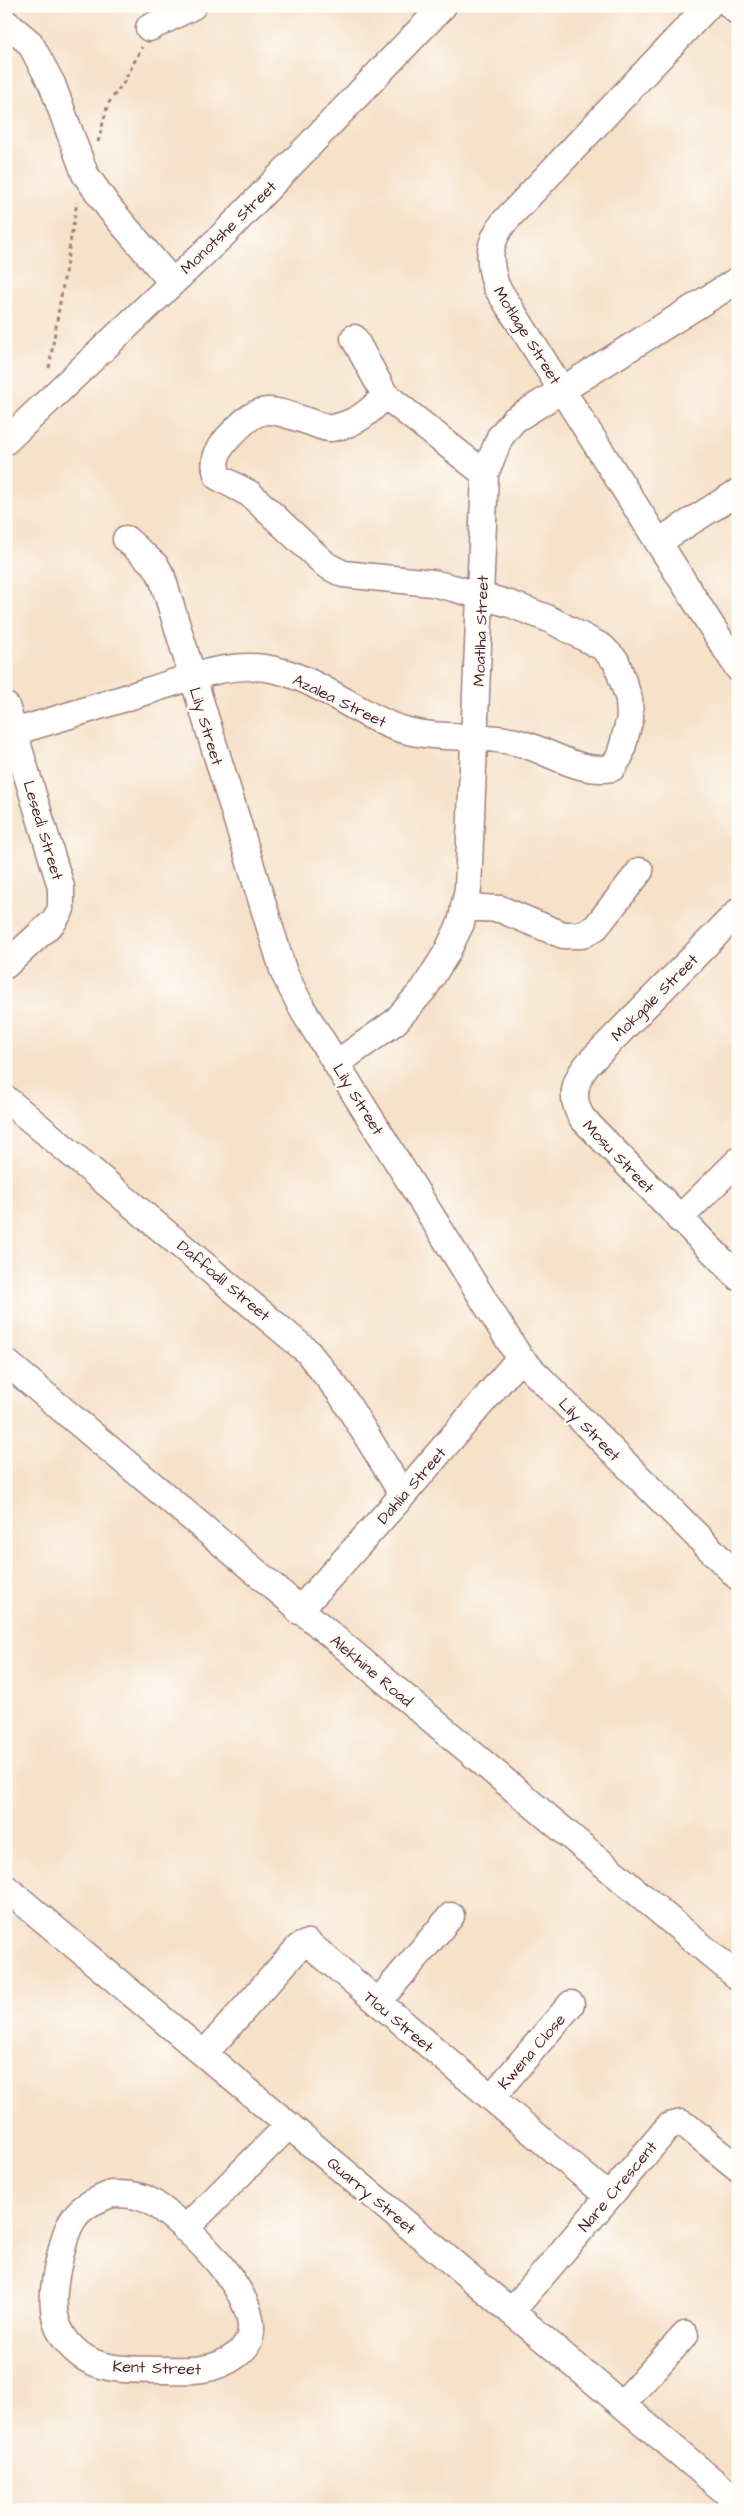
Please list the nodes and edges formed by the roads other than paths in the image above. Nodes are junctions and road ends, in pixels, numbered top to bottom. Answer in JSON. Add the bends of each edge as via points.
{"nodes":[{"id":1,"x":193,"y":6,"type":"edge"},
{"id":2,"x":443,"y":6,"type":"edge"},
{"id":3,"x":708,"y":6,"type":"edge"},
{"id":4,"x":731,"y":6,"type":"edge"},
{"id":5,"x":738,"y":12,"type":"edge"},
{"id":6,"x":6,"y":23,"type":"edge"},
{"id":7,"x":149,"y":28,"type":"dead end"},
{"id":8,"x":738,"y":280,"type":"edge"},
{"id":9,"x":172,"y":282,"type":"junction"},
{"id":10,"x":354,"y":338,"type":"dead end"},
{"id":11,"x":561,"y":389,"type":"junction"},
{"id":12,"x":385,"y":395,"type":"junction"},
{"id":13,"x":6,"y":441,"type":"edge"},
{"id":14,"x":485,"y":474,"type":"junction"},
{"id":15,"x":738,"y":492,"type":"edge"},
{"id":16,"x":126,"y":539,"type":"dead end"},
{"id":17,"x":658,"y":542,"type":"junction"},
{"id":18,"x":481,"y":597,"type":"junction"},
{"id":19,"x":738,"y":668,"type":"edge"},
{"id":20,"x":192,"y":678,"type":"junction"},
{"id":21,"x":6,"y":706,"type":"edge"},
{"id":22,"x":10,"y":735,"type":"edge"},
{"id":23,"x":475,"y":739,"type":"junction"},
{"id":24,"x":640,"y":870,"type":"dead end"},
{"id":25,"x":464,"y":907,"type":"junction"},
{"id":26,"x":738,"y":912,"type":"edge"},
{"id":27,"x":6,"y":965,"type":"edge"},
{"id":28,"x":337,"y":1063,"type":"junction"},
{"id":29,"x":576,"y":1085,"type":"joint"},
{"id":30,"x":6,"y":1099,"type":"edge"},
{"id":31,"x":738,"y":1161,"type":"edge"},
{"id":32,"x":679,"y":1219,"type":"junction"},
{"id":33,"x":738,"y":1277,"type":"edge"},
{"id":34,"x":520,"y":1358,"type":"junction"},
{"id":35,"x":6,"y":1362,"type":"edge"},
{"id":36,"x":403,"y":1495,"type":"junction"},
{"id":37,"x":738,"y":1577,"type":"edge"},
{"id":38,"x":299,"y":1611,"type":"junction"},
{"id":39,"x":6,"y":1888,"type":"edge"},
{"id":40,"x":451,"y":1916,"type":"dead end"},
{"id":41,"x":738,"y":1977,"type":"edge"},
{"id":42,"x":378,"y":2002,"type":"junction"},
{"id":43,"x":571,"y":2004,"type":"dead end"},
{"id":44,"x":204,"y":2054,"type":"junction"},
{"id":45,"x":491,"y":2098,"type":"junction"},
{"id":46,"x":289,"y":2125,"type":"junction"},
{"id":47,"x":738,"y":2168,"type":"edge"},
{"id":48,"x":608,"y":2196,"type":"junction"},
{"id":49,"x":185,"y":2229,"type":"junction"},
{"id":50,"x":511,"y":2312,"type":"junction"},
{"id":51,"x":685,"y":2335,"type":"dead end"},
{"id":52,"x":622,"y":2404,"type":"junction"},
{"id":53,"x":738,"y":2502,"type":"edge"}],
"edges":[{"from":1,"to":7,"type":"street"},
{"from":2,"to":9,"type":"street","name":"Monotshe Street","via":[[226,232]]},
{"from":3,"to":11,"type":"street","name":"Motlage Street","via":[[494,236],[490,254],[496,286]]},
{"from":4,"to":5,"type":"street"},
{"from":6,"to":9,"type":"street","via":[[30,43],[39,59],[52,84],[85,174]]},
{"from":8,"to":11,"type":"street","name":"Moatlha Street"},
{"from":9,"to":13,"type":"street","name":"Monotshe Street"},
{"from":10,"to":12,"type":"street"},
{"from":11,"to":14,"type":"street","name":"Moatlha Street","via":[[514,420],[500,437]]},
{"from":11,"to":17,"type":"street","name":"Motlage Street"},
{"from":12,"to":14,"type":"street"},
{"from":12,"to":18,"type":"street","name":"Azalea Street","via":[[366,416],[330,428],[274,410],[254,414],[219,448],[215,464],[218,477],[250,494],[326,565],[343,574],[432,583]]},
{"from":14,"to":18,"type":"street","name":"Moatlha Street"},
{"from":15,"to":17,"type":"street"},
{"from":16,"to":20,"type":"street","name":"Lily Street","via":[[156,566],[162,577]]},
{"from":17,"to":19,"type":"street","name":"Motlage Street"},
{"from":18,"to":23,"type":"street","name":"Moatlha Street"},
{"from":18,"to":23,"type":"street","name":"Azalea Street","via":[[547,618],[602,647],[616,661],[629,699],[630,718],[620,756],[612,768],[602,770],[591,769],[524,744]]},
{"from":20,"to":22,"type":"street","name":"Azalea Street"},
{"from":20,"to":23,"type":"street","name":"Azalea Street","via":[[236,668],[265,668],[294,675],[392,726],[422,734]]},
{"from":20,"to":28,"type":"street","name":"Lily Street","via":[[284,973],[304,1012]]},
{"from":21,"to":22,"type":"street","name":"Lesedi Street"},
{"from":22,"to":27,"type":"street","name":"Lesedi Street","via":[[61,887],[60,909],[54,921]]},
{"from":23,"to":25,"type":"street","name":"Moatlha Street","via":[[468,889]]},
{"from":24,"to":25,"type":"street","via":[[596,927],[582,935],[563,936],[500,909]]},
{"from":25,"to":28,"type":"street","name":"Moatlha Street","via":[[461,923],[446,954],[424,989],[395,1022]]},
{"from":26,"to":29,"type":"street","name":"Mokgale Street","via":[[589,1063]]},
{"from":28,"to":34,"type":"street","name":"Lily Street"},
{"from":29,"to":32,"type":"street","name":"Mosu Street","via":[[574,1102],[582,1118]]},
{"from":30,"to":36,"type":"street","name":"Daffodil Street","via":[[307,1351],[341,1394]]},
{"from":31,"to":32,"type":"street"},
{"from":32,"to":33,"type":"street","name":"Mosu Street"},
{"from":34,"to":36,"type":"street","name":"Dahlia Street"},
{"from":34,"to":37,"type":"street","name":"Lily Street"},
{"from":35,"to":38,"type":"street","name":"Alekhine Road"},
{"from":36,"to":38,"type":"street","name":"Dahlia Street"},
{"from":38,"to":41,"type":"street","name":"Alekhine Road"},
{"from":39,"to":44,"type":"street","name":"Quarry Street"},
{"from":40,"to":42,"type":"street"},
{"from":42,"to":44,"type":"street","name":"Tlou Street","via":[[308,1943],[303,1944]]},
{"from":42,"to":45,"type":"street","name":"Tlou Street"},
{"from":43,"to":45,"type":"street","name":"Kwena Close"},
{"from":44,"to":46,"type":"street","name":"Quarry Street"},
{"from":45,"to":48,"type":"street","name":"Tlou Street"},
{"from":46,"to":49,"type":"street"},
{"from":46,"to":50,"type":"street","name":"Quarry Street"},
{"from":47,"to":48,"type":"street","name":"Nare Crescent","via":[[688,2127],[673,2123]]},
{"from":48,"to":50,"type":"street","name":"Nare Crescent"},
{"from":49,"to":49,"type":"street","name":"Kent Street","via":[[231,2278],[247,2306],[252,2324],[250,2340],[242,2352],[227,2363],[192,2371],[119,2369],[86,2359],[72,2348],[60,2332],[52,2298],[65,2236],[74,2218],[89,2203],[111,2194],[132,2194],[148,2200]]},
{"from":50,"to":52,"type":"street","name":"Quarry Street"},
{"from":51,"to":52,"type":"street"},
{"from":52,"to":53,"type":"street","name":"Quarry Street"}]}
